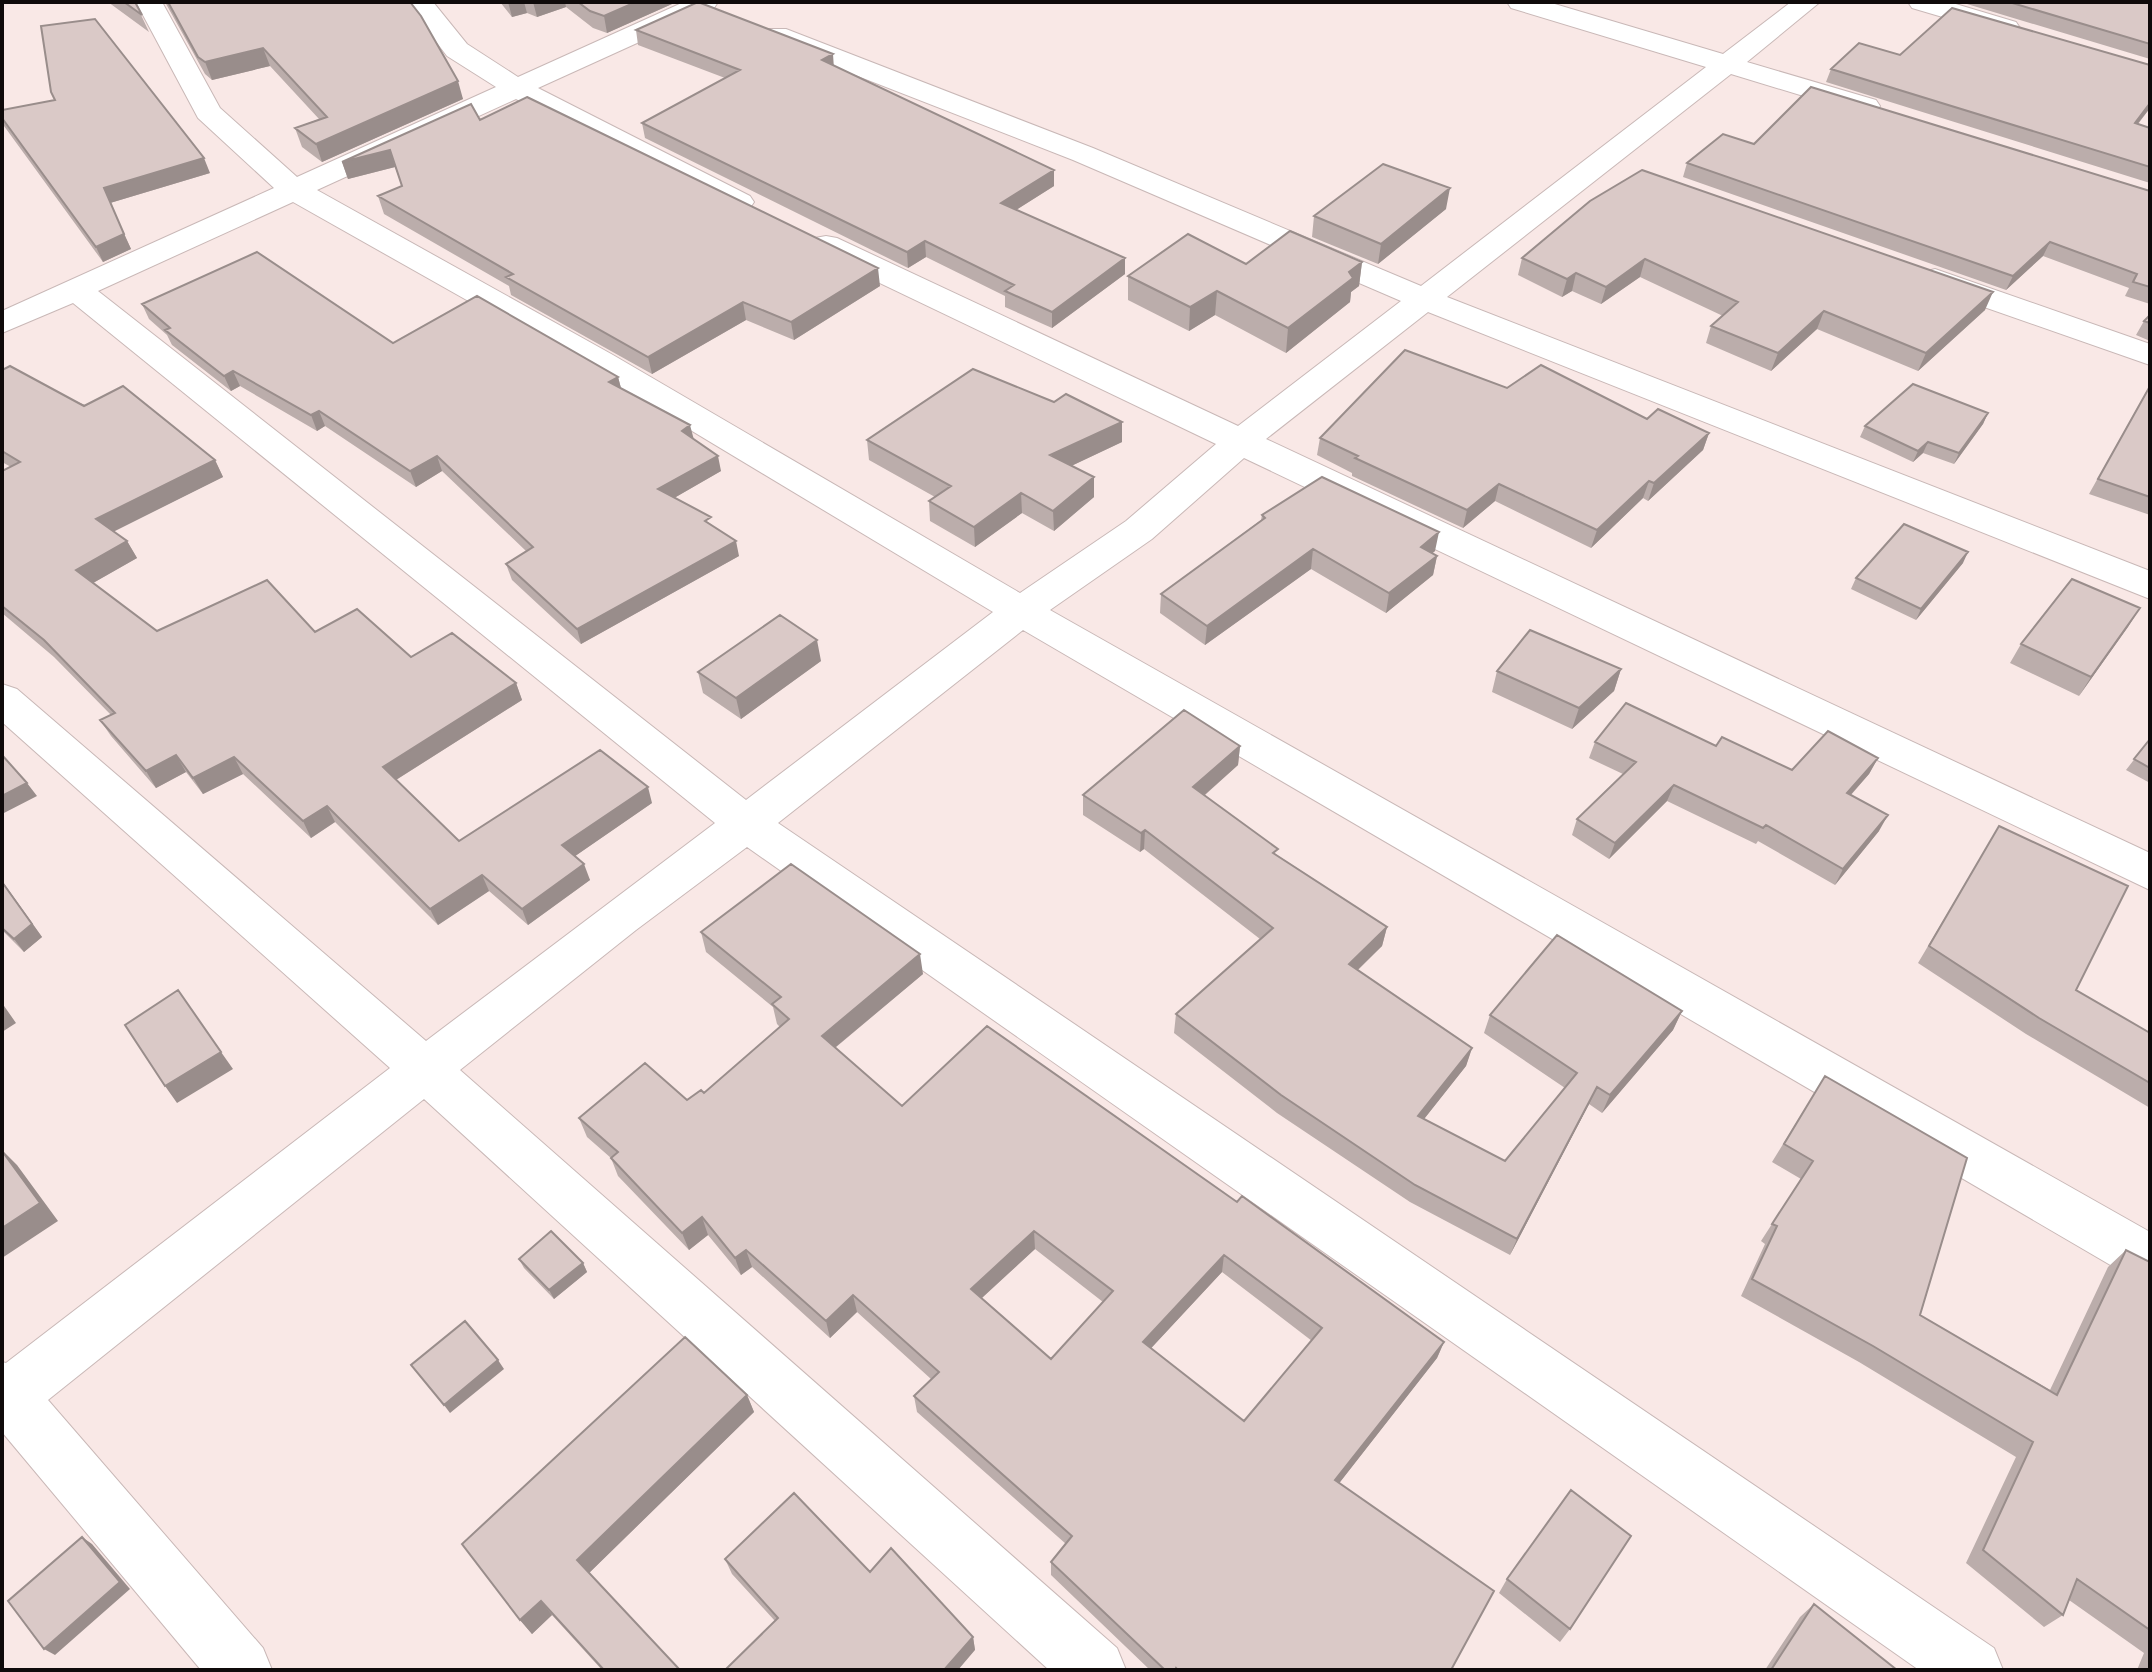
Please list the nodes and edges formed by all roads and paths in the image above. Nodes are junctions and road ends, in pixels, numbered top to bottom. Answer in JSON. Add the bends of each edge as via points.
{"nodes":[{"id":1,"x":149,"y":2,"type":"edge"},
{"id":2,"x":419,"y":2,"type":"edge"},
{"id":3,"x":1520,"y":2,"type":"edge"},
{"id":4,"x":1807,"y":2,"type":"edge"},
{"id":5,"x":1921,"y":2,"type":"edge"},
{"id":6,"x":722,"y":12,"type":"edge"},
{"id":7,"x":2026,"y":34,"type":"edge"},
{"id":8,"x":1725,"y":63,"type":"junction"},
{"id":9,"x":516,"y":88,"type":"junction"},
{"id":10,"x":1891,"y":114,"type":"edge"},
{"id":11,"x":294,"y":190,"type":"junction"},
{"id":12,"x":1911,"y":271,"type":"edge"},
{"id":13,"x":76,"y":289,"type":"junction"},
{"id":14,"x":1424,"y":299,"type":"junction"},
{"id":15,"x":2,"y":323,"type":"edge"},
{"id":16,"x":2150,"y":355,"type":"edge"},
{"id":17,"x":1241,"y":441,"type":"junction"},
{"id":18,"x":2150,"y":586,"type":"edge"},
{"id":19,"x":1021,"y":611,"type":"junction"},
{"id":20,"x":2,"y":699,"type":"edge"},
{"id":21,"x":746,"y":824,"type":"junction"},
{"id":22,"x":2150,"y":873,"type":"edge"},
{"id":23,"x":427,"y":1071,"type":"junction"},
{"id":24,"x":2150,"y":1260,"type":"edge"},
{"id":25,"x":4,"y":1395,"type":"edge"},
{"id":26,"x":241,"y":1670,"type":"edge"},
{"id":27,"x":1095,"y":1670,"type":"edge"},
{"id":28,"x":1972,"y":1670,"type":"edge"}],
"edges":[{"from":1,"to":11,"type":"street","via":[[208,112]]},
{"from":2,"to":9,"type":"street","via":[[457,50]]},
{"from":3,"to":8,"type":"street"},
{"from":4,"to":8,"type":"street"},
{"from":5,"to":7,"type":"street"},
{"from":6,"to":9,"type":"street"},
{"from":6,"to":14,"type":"street","via":[[1083,154]]},
{"from":8,"to":10,"type":"street"},
{"from":8,"to":14,"type":"street","via":[[1615,167]]},
{"from":9,"to":11,"type":"street"},
{"from":9,"to":17,"type":"street","via":[[782,223]]},
{"from":11,"to":13,"type":"street"},
{"from":11,"to":19,"type":"street","via":[[601,362]]},
{"from":12,"to":16,"type":"street"},
{"from":13,"to":15,"type":"street"},
{"from":13,"to":21,"type":"street"},
{"from":14,"to":17,"type":"street"},
{"from":14,"to":18,"type":"street"},
{"from":17,"to":19,"type":"street","via":[[1139,530]]},
{"from":17,"to":22,"type":"street"},
{"from":19,"to":21,"type":"street"},
{"from":19,"to":24,"type":"street"},
{"from":20,"to":23,"type":"street"},
{"from":21,"to":23,"type":"street"},
{"from":21,"to":28,"type":"street"},
{"from":23,"to":25,"type":"street"},
{"from":23,"to":27,"type":"street"},
{"from":25,"to":26,"type":"street"}]}
